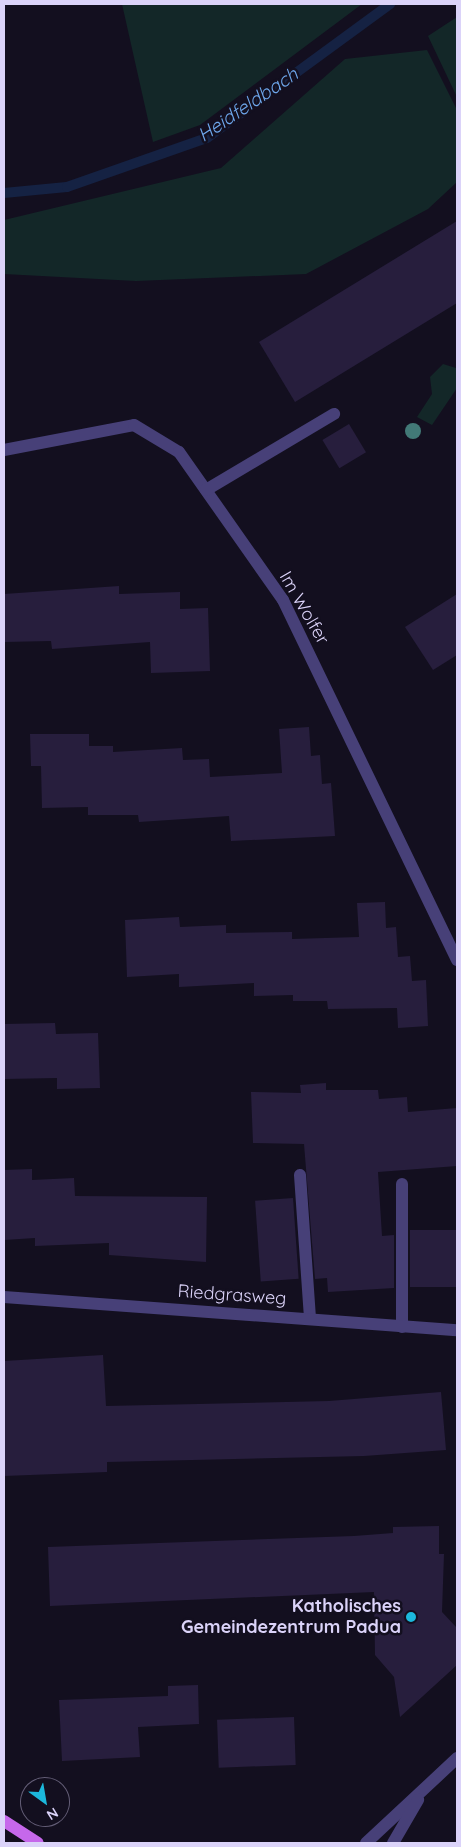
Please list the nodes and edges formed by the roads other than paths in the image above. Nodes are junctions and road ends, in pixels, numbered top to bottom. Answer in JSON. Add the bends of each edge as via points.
{"nodes":[{"id":1,"x":334,"y":414,"type":"dead end"},
{"id":2,"x":4,"y":450,"type":"edge"},
{"id":3,"x":206,"y":490,"type":"junction"},
{"id":4,"x":457,"y":960,"type":"edge"},
{"id":5,"x":300,"y":1175,"type":"dead end"},
{"id":6,"x":402,"y":1184,"type":"dead end"},
{"id":7,"x":4,"y":1296,"type":"edge"},
{"id":8,"x":310,"y":1319,"type":"junction"},
{"id":9,"x":402,"y":1326,"type":"junction"},
{"id":10,"x":457,"y":1330,"type":"edge"},
{"id":11,"x":457,"y":1758,"type":"edge"},
{"id":12,"x":422,"y":1792,"type":"junction"},
{"id":13,"x":4,"y":1820,"type":"edge"},
{"id":14,"x":38,"y":1843,"type":"edge"},
{"id":15,"x":366,"y":1843,"type":"edge"},
{"id":16,"x":393,"y":1843,"type":"edge"}],
"edges":[{"from":1,"to":3,"type":"street"},
{"from":2,"to":3,"type":"street","name":"Im Wolfer","via":[[134,426],[179,452]]},
{"from":3,"to":4,"type":"street","name":"Im Wolfer","via":[[282,600]]},
{"from":5,"to":8,"type":"street"},
{"from":6,"to":9,"type":"street"},
{"from":7,"to":8,"type":"street","name":"Riedgrasweg"},
{"from":8,"to":9,"type":"street","name":"Riedgrasweg"},
{"from":9,"to":10,"type":"street","name":"Riedgrasweg"},
{"from":11,"to":12,"type":"street"},
{"from":12,"to":15,"type":"street"},
{"from":12,"to":16,"type":"street"},
{"from":13,"to":14,"type":"main road"}]}
